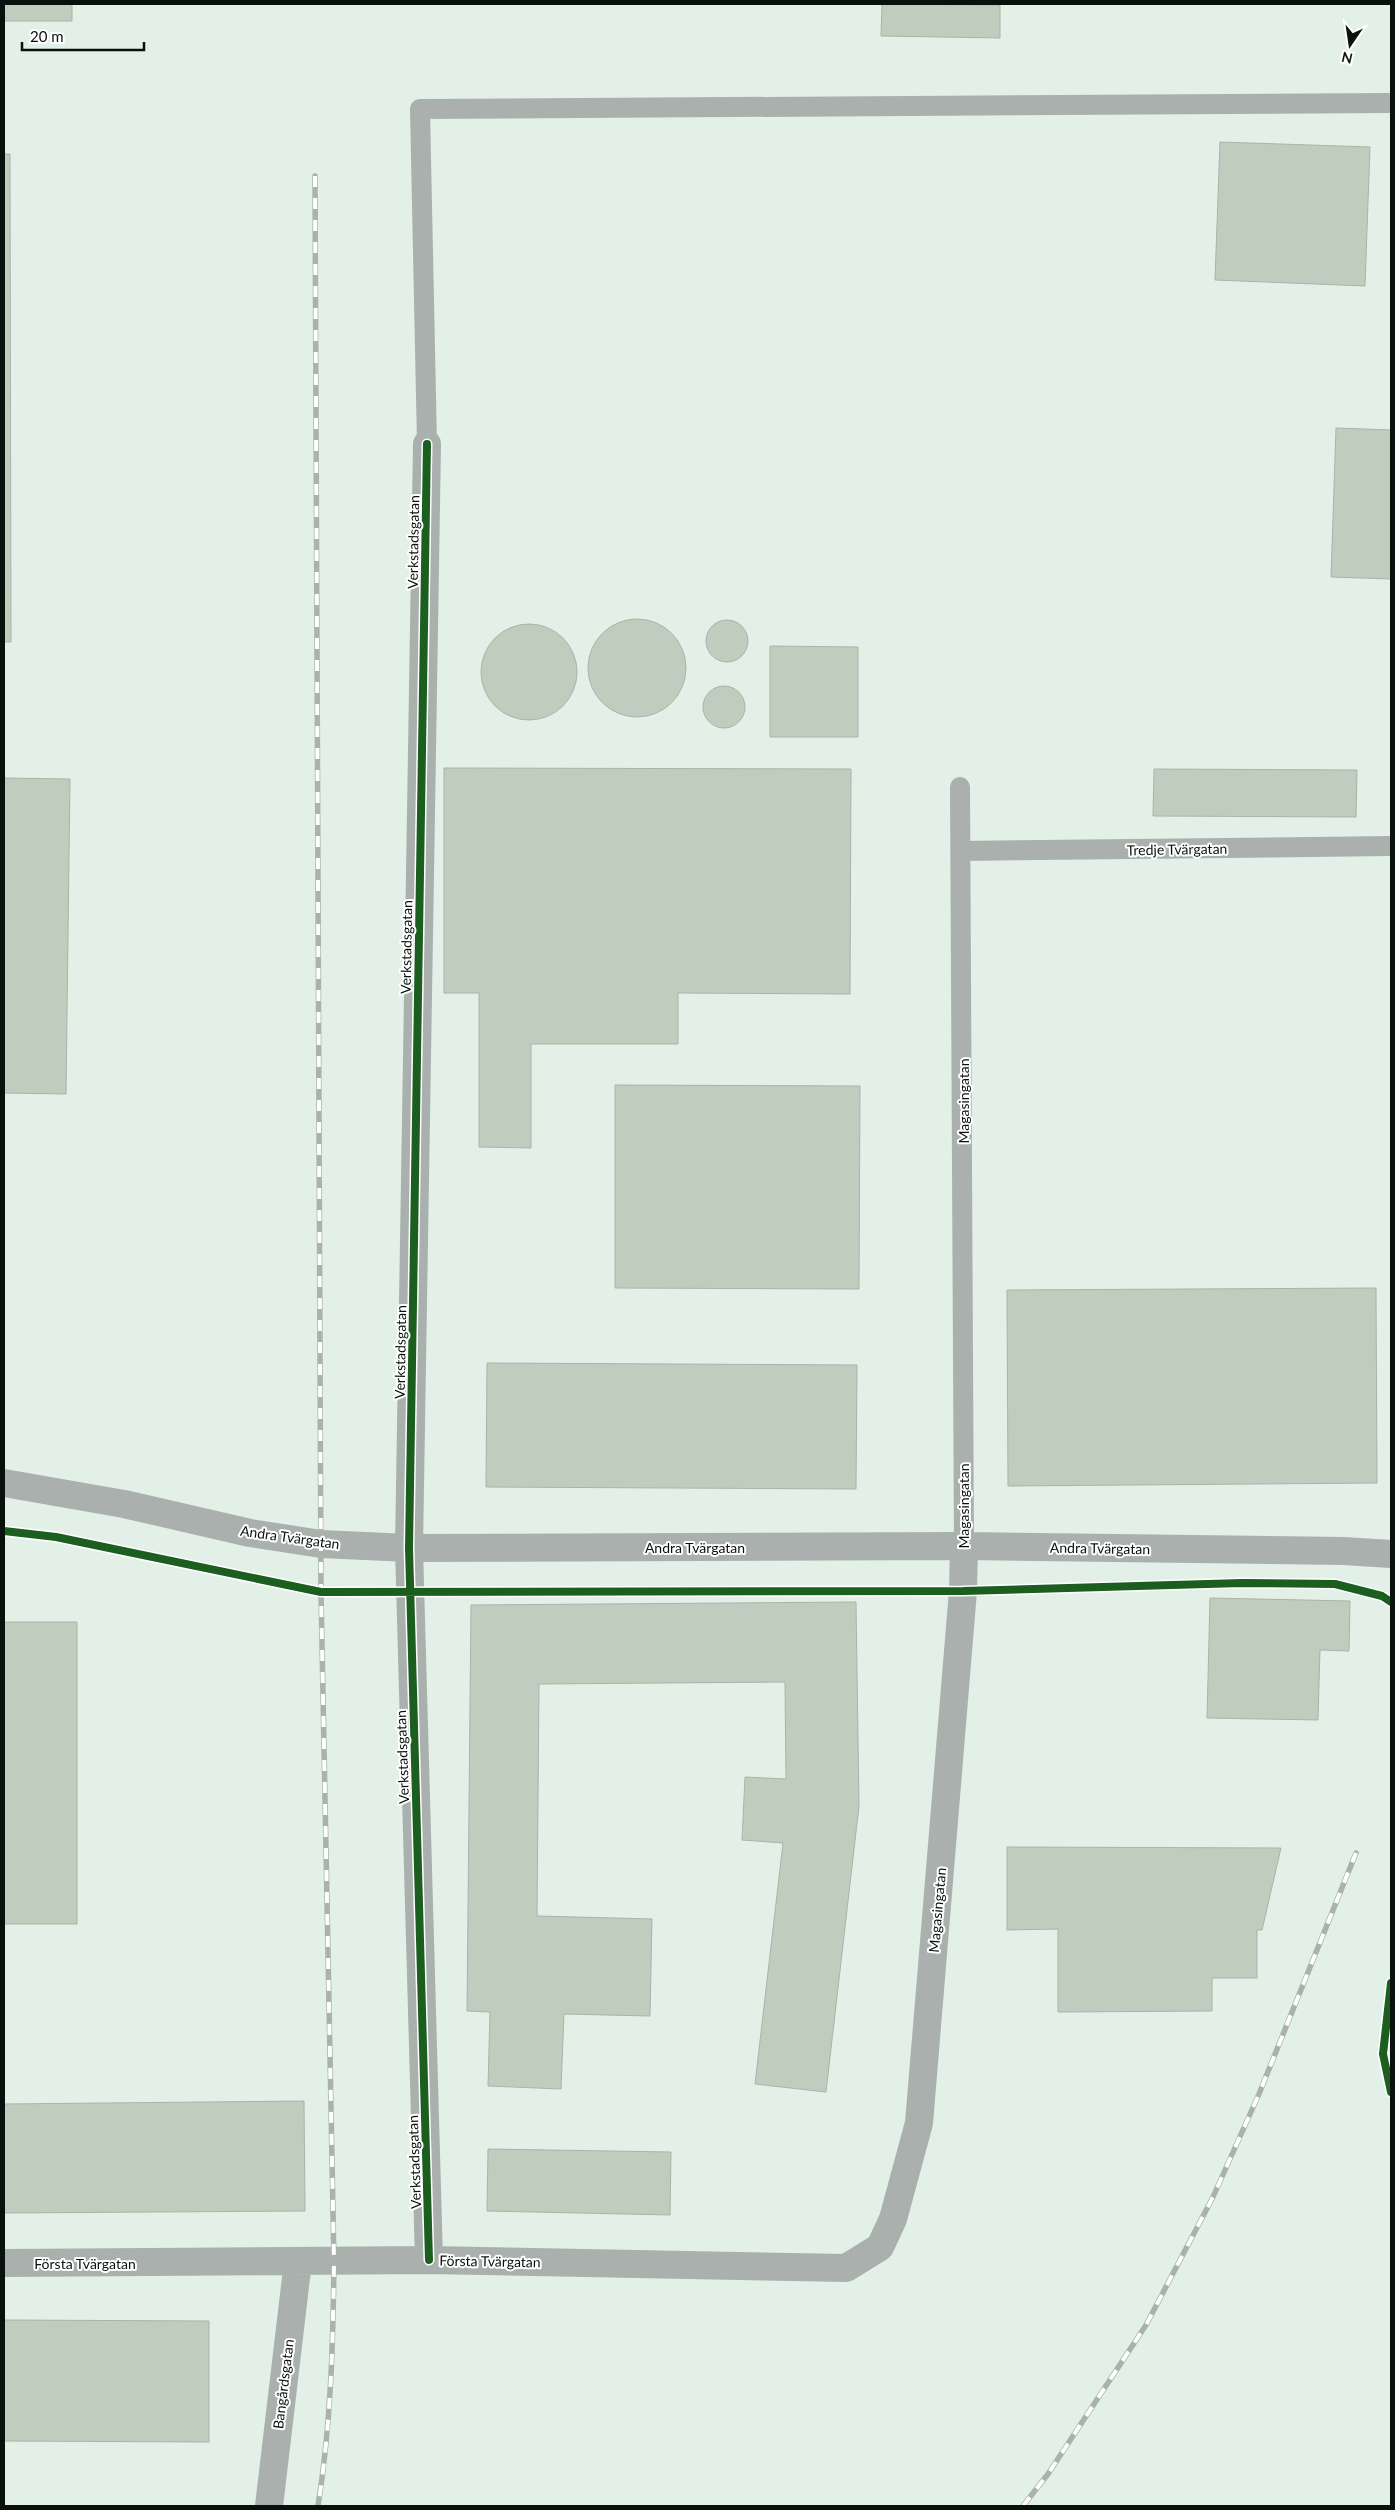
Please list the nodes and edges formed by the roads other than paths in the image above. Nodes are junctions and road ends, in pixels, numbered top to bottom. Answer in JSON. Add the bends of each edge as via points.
{"nodes":[{"id":1,"x":1391,"y":103,"type":"edge"},
{"id":2,"x":427,"y":444,"type":"joint"},
{"id":3,"x":960,"y":787,"type":"dead end"},
{"id":4,"x":1391,"y":846,"type":"edge"},
{"id":5,"x":962,"y":851,"type":"junction"},
{"id":6,"x":4,"y":1483,"type":"edge"},
{"id":7,"x":964,"y":1546,"type":"junction"},
{"id":8,"x":410,"y":1548,"type":"junction"},
{"id":9,"x":1391,"y":1554,"type":"edge"},
{"id":10,"x":893,"y":2219,"type":"joint"},
{"id":11,"x":429,"y":2260,"type":"junction"},
{"id":12,"x":298,"y":2261,"type":"junction"},
{"id":13,"x":4,"y":2263,"type":"edge"},
{"id":14,"x":269,"y":2506,"type":"edge"}],
"edges":[{"from":1,"to":2,"type":"lane","via":[[420,109]]},
{"from":2,"to":8,"type":"street","name":"Verkstadsgatan"},
{"from":3,"to":5,"type":"lane","name":"Magasingatan"},
{"from":4,"to":5,"type":"lane","name":"Tredje Tvärgatan"},
{"from":5,"to":7,"type":"lane","name":"Magasingatan"},
{"from":6,"to":8,"type":"street","name":"Andra Tvärgatan","via":[[124,1504],[250,1533],[321,1544]]},
{"from":7,"to":8,"type":"street","name":"Andra Tvärgatan"},
{"from":7,"to":9,"type":"street","name":"Andra Tvärgatan"},
{"from":7,"to":10,"type":"street","name":"Magasingatan","via":[[919,2123]]},
{"from":8,"to":11,"type":"street","name":"Verkstadsgatan"},
{"from":10,"to":11,"type":"street","name":"Första Tvärgatan","via":[[880,2247],[846,2268]]},
{"from":11,"to":12,"type":"street","name":"Första Tvärgatan"},
{"from":12,"to":13,"type":"street","name":"Första Tvärgatan"},
{"from":12,"to":14,"type":"street","name":"Bangårdsgatan"}]}
